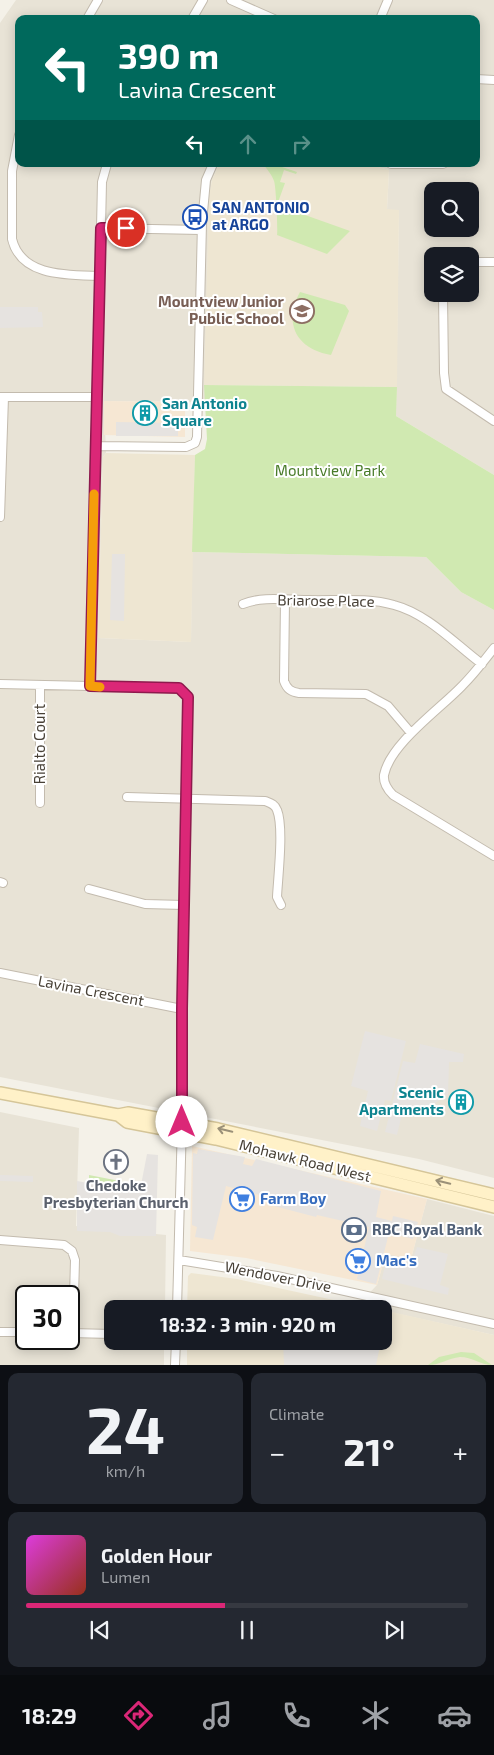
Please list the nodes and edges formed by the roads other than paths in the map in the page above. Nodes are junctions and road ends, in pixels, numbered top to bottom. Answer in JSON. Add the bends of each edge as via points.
{"nodes":[{"id":1,"x":98,"y":0,"type":"edge"},
{"id":2,"x":203,"y":0,"type":"edge"},
{"id":3,"x":232,"y":0,"type":"edge"},
{"id":4,"x":388,"y":0,"type":"edge"},
{"id":5,"x":89,"y":15,"type":"edge"},
{"id":6,"x":194,"y":15,"type":"edge"},
{"id":7,"x":265,"y":15,"type":"edge"},
{"id":8,"x":382,"y":15,"type":"edge"},
{"id":9,"x":480,"y":79,"type":"edge"},
{"id":10,"x":494,"y":80,"type":"edge"},
{"id":11,"x":15,"y":156,"type":"edge"},
{"id":12,"x":106,"y":167,"type":"edge"},
{"id":13,"x":212,"y":167,"type":"edge"},
{"id":14,"x":101,"y":228,"type":"junction"},
{"id":15,"x":201,"y":230,"type":"junction"},
{"id":16,"x":479,"y":262,"type":"edge"},
{"id":17,"x":494,"y":262,"type":"edge"},
{"id":18,"x":99,"y":276,"type":"junction"},
{"id":19,"x":443,"y":302,"type":"edge"},
{"id":20,"x":97,"y":396,"type":"junction"},
{"id":21,"x":2,"y":397,"type":"edge"},
{"id":22,"x":494,"y":421,"type":"edge"},
{"id":23,"x":96,"y":446,"type":"junction"},
{"id":24,"x":0,"y":517,"type":"edge"},
{"id":25,"x":285,"y":600,"type":"junction"},
{"id":26,"x":243,"y":604,"type":"dead end"},
{"id":27,"x":494,"y":648,"type":"edge"},
{"id":28,"x":482,"y":664,"type":"junction"},
{"id":29,"x":0,"y":684,"type":"edge"},
{"id":30,"x":40,"y":685,"type":"junction"},
{"id":31,"x":90,"y":686,"type":"junction"},
{"id":32,"x":411,"y":733,"type":"junction"},
{"id":33,"x":127,"y":797,"type":"dead end"},
{"id":34,"x":187,"y":798,"type":"junction"},
{"id":35,"x":40,"y":804,"type":"dead end"},
{"id":36,"x":494,"y":856,"type":"edge"},
{"id":37,"x":89,"y":889,"type":"dead end"},
{"id":38,"x":184,"y":905,"type":"junction"},
{"id":39,"x":281,"y":905,"type":"dead end"},
{"id":40,"x":0,"y":974,"type":"edge"},
{"id":41,"x":182,"y":1009,"type":"junction"},
{"id":42,"x":0,"y":1093,"type":"edge"},
{"id":43,"x":182,"y":1127,"type":"junction"},
{"id":44,"x":411,"y":1174,"type":"junction"},
{"id":45,"x":393,"y":1183,"type":"junction"},
{"id":46,"x":494,"y":1195,"type":"edge"},
{"id":47,"x":494,"y":1207,"type":"edge"},
{"id":48,"x":0,"y":1240,"type":"edge"},
{"id":49,"x":179,"y":1260,"type":"junction"},
{"id":50,"x":74,"y":1285,"type":"edge"},
{"id":51,"x":177,"y":1300,"type":"edge"},
{"id":52,"x":494,"y":1324,"type":"edge"},
{"id":53,"x":0,"y":1332,"type":"edge"},
{"id":54,"x":15,"y":1332,"type":"edge"},
{"id":55,"x":80,"y":1333,"type":"edge"},
{"id":56,"x":104,"y":1334,"type":"edge"},
{"id":57,"x":176,"y":1350,"type":"edge"},
{"id":58,"x":175,"y":1365,"type":"edge"}],
"edges":[{"from":1,"to":5,"type":"street"},
{"from":2,"to":6,"type":"street"},
{"from":3,"to":7,"type":"street"},
{"from":4,"to":8,"type":"street"},
{"from":9,"to":10,"type":"street"},
{"from":11,"to":18,"type":"street","via":[[12,171],[14,250],[46,272]]},
{"from":12,"to":14,"type":"street","via":[[102,182]]},
{"from":13,"to":15,"type":"street","via":[[206,180]]},
{"from":14,"to":15,"type":"street"},
{"from":14,"to":18,"type":"street"},
{"from":15,"to":23,"type":"street","via":[[195,443],[186,447]]},
{"from":16,"to":17,"type":"street"},
{"from":18,"to":20,"type":"street"},
{"from":19,"to":22,"type":"street","via":[[446,390]]},
{"from":20,"to":21,"type":"street"},
{"from":20,"to":23,"type":"street"},
{"from":21,"to":24,"type":"street"},
{"from":23,"to":31,"type":"street"},
{"from":25,"to":26,"type":"street","name":"Briarose Place","via":[[252,600]]},
{"from":25,"to":28,"type":"street","name":"Briarose Place","via":[[374,601],[394,605],[422,618]]},
{"from":25,"to":32,"type":"street","via":[[286,687],[299,694],[366,694],[388,706]]},
{"from":27,"to":28,"type":"street"},
{"from":28,"to":32,"type":"street"},
{"from":29,"to":30,"type":"street"},
{"from":30,"to":31,"type":"street"},
{"from":30,"to":35,"type":"street","name":"Rialto Court"},
{"from":31,"to":34,"type":"street","via":[[179,688],[188,697]]},
{"from":32,"to":36,"type":"street","via":[[394,755],[384,776],[386,786],[394,795]]},
{"from":33,"to":34,"type":"street"},
{"from":34,"to":38,"type":"street"},
{"from":34,"to":39,"type":"street","via":[[265,801],[274,805],[280,825],[277,897]]},
{"from":37,"to":38,"type":"street","via":[[145,904]]},
{"from":38,"to":41,"type":"street"},
{"from":40,"to":41,"type":"street","name":"Lavina Crescent"},
{"from":41,"to":43,"type":"street"},
{"from":42,"to":43,"type":"main road","name":"Mohawk Road West","via":[[118,1115],[127,1122]]},
{"from":44,"to":43,"type":"main road","name":"Mohawk Road West","one_way":true},
{"from":43,"to":45,"type":"main road","name":"Mohawk Road West"},
{"from":43,"to":49,"type":"street"},
{"from":44,"to":45,"type":"main road"},
{"from":46,"to":44,"type":"main road","name":"Mohawk Road West","one_way":true},
{"from":45,"to":47,"type":"main road","name":"Mohawk Road West"},
{"from":48,"to":50,"type":"street","via":[[64,1244],[72,1251],[75,1260]]},
{"from":49,"to":51,"type":"street"},
{"from":49,"to":52,"type":"street","name":"Wendover Drive","via":[[277,1276]]},
{"from":53,"to":54,"type":"street"},
{"from":55,"to":56,"type":"street"},
{"from":57,"to":58,"type":"street"}]}
